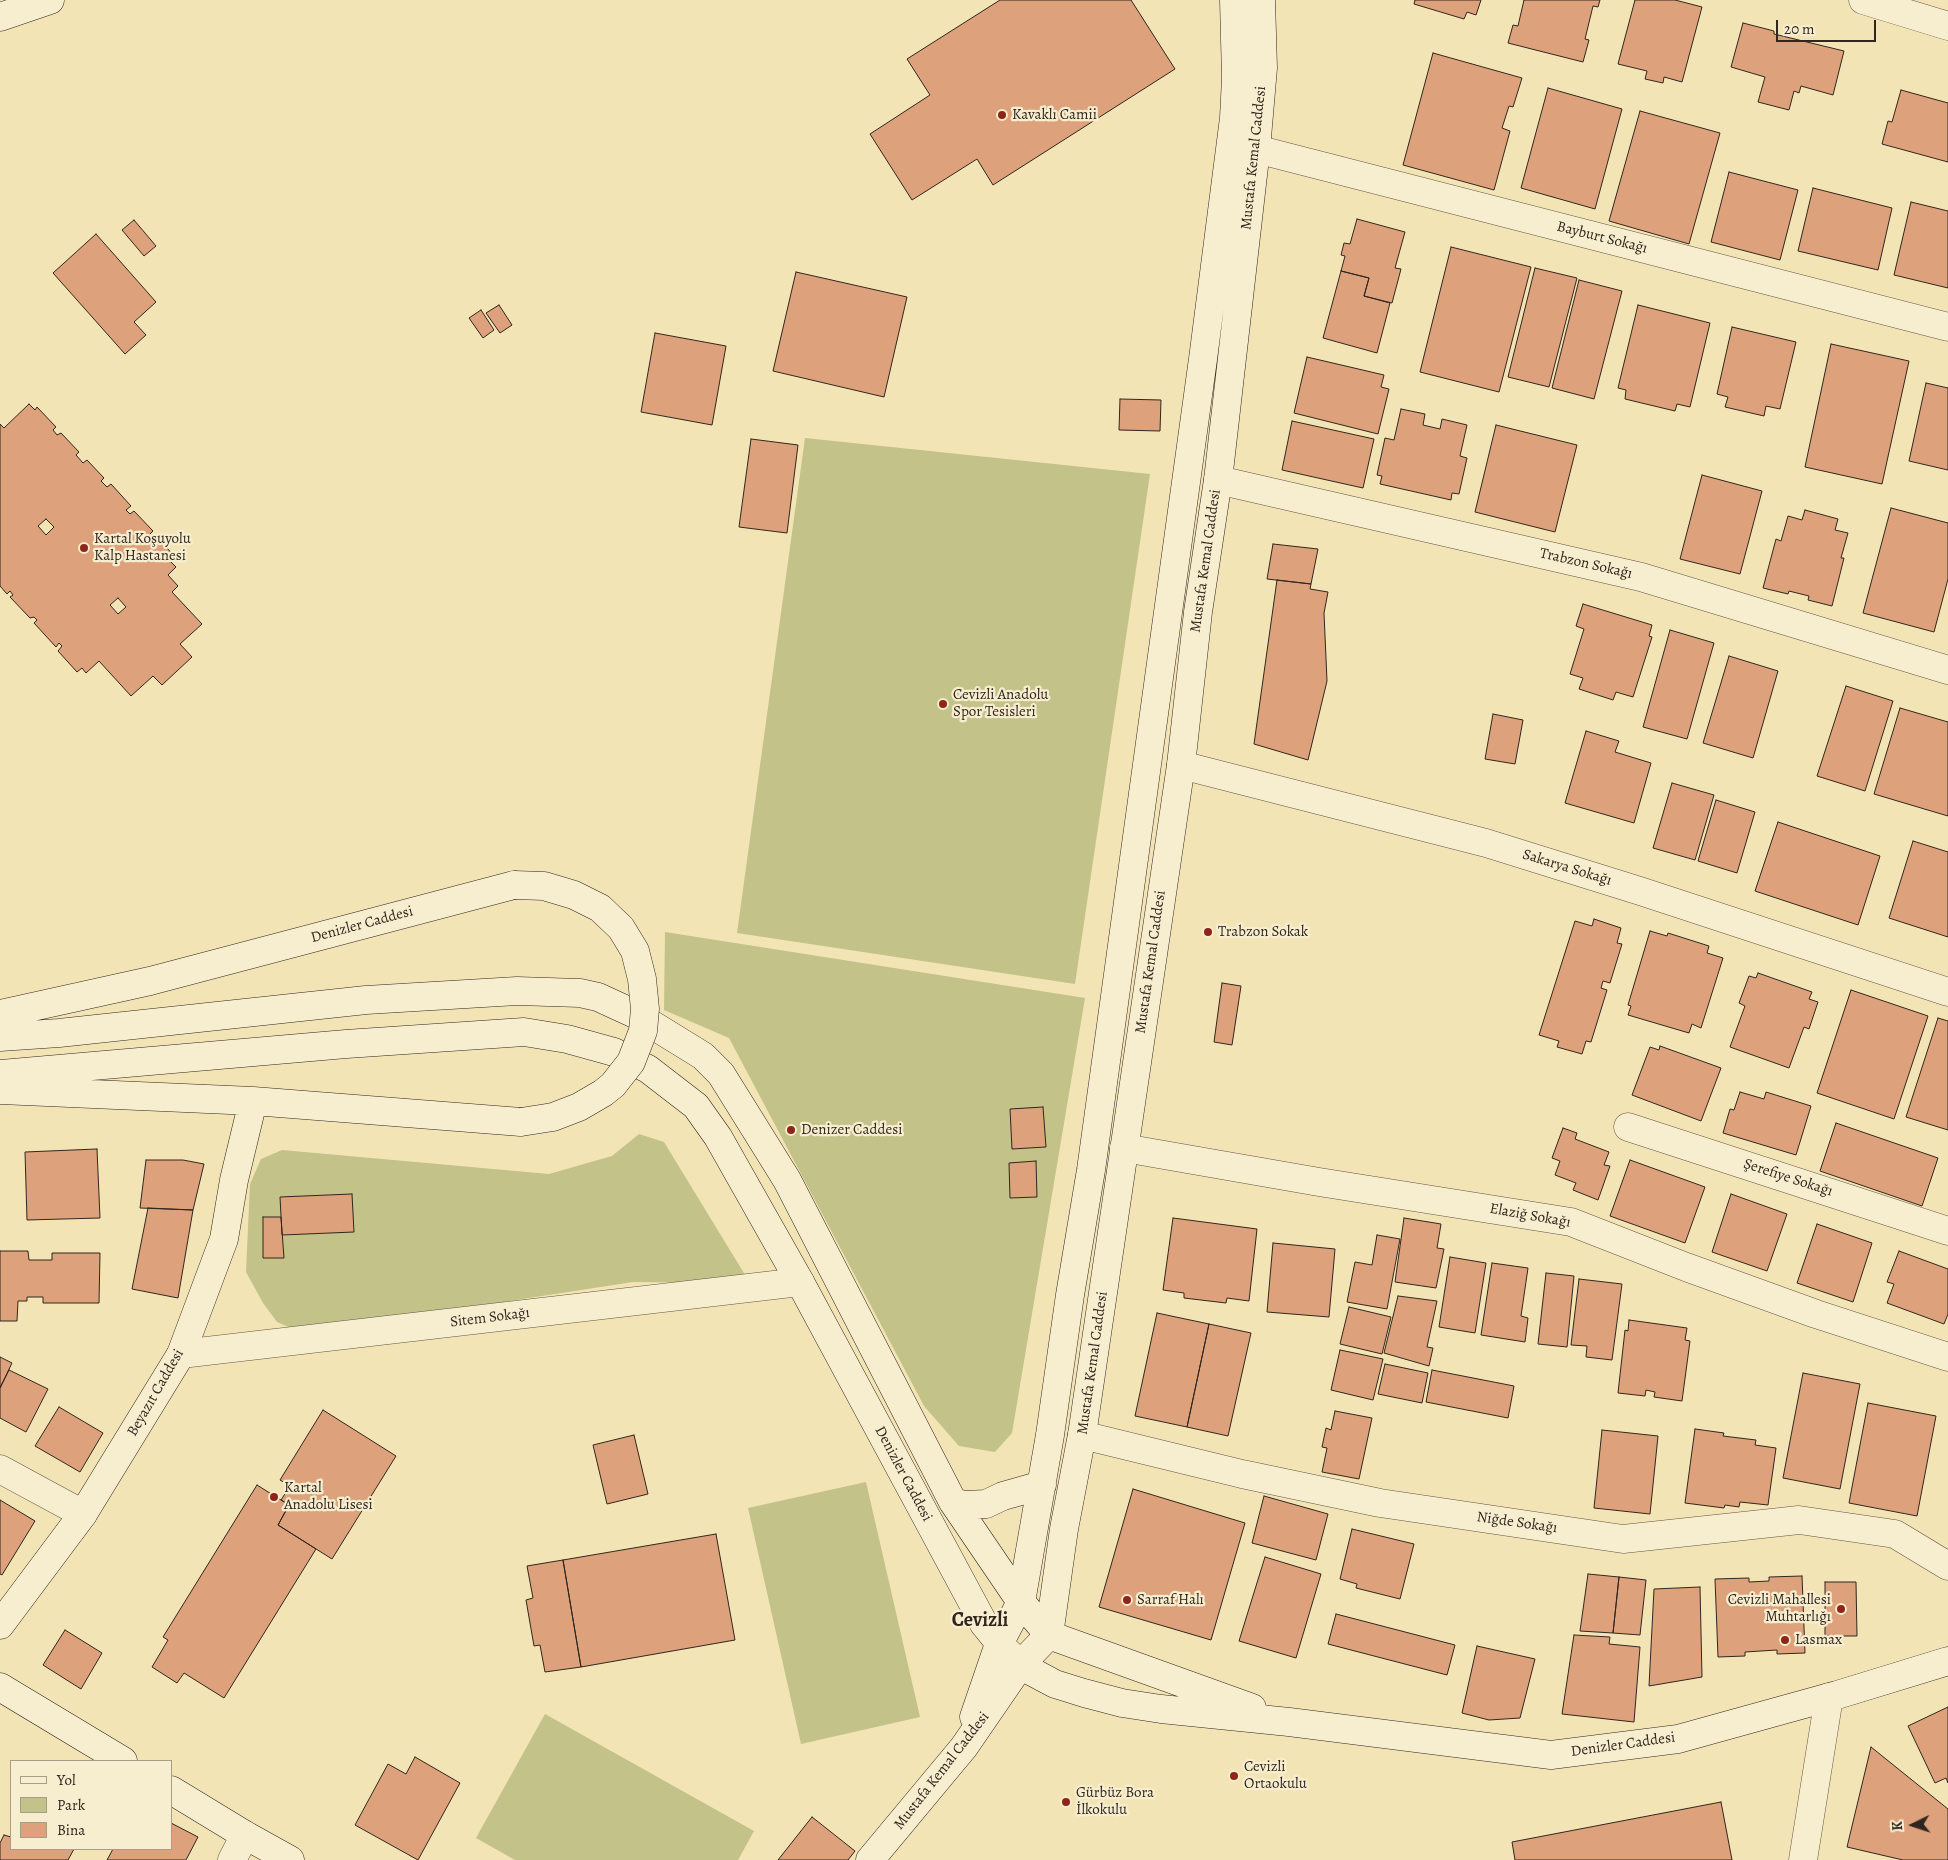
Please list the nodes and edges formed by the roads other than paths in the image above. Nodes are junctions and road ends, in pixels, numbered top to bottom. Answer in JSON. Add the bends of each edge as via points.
{"nodes":[{"id":1,"x":50,"y":0,"type":"edge"},
{"id":2,"x":1234,"y":0,"type":"edge"},
{"id":3,"x":1260,"y":0,"type":"edge"},
{"id":4,"x":1863,"y":0,"type":"edge"},
{"id":5,"x":0,"y":18,"type":"edge"},
{"id":6,"x":1948,"y":26,"type":"edge"},
{"id":7,"x":1256,"y":149,"type":"junction"},
{"id":8,"x":1948,"y":327,"type":"edge"},
{"id":9,"x":1187,"y":474,"type":"junction"},
{"id":10,"x":1218,"y":480,"type":"junction"},
{"id":11,"x":1948,"y":670,"type":"edge"},
{"id":12,"x":1147,"y":760,"type":"junction"},
{"id":13,"x":1180,"y":765,"type":"junction"},
{"id":14,"x":1948,"y":992,"type":"edge"},
{"id":15,"x":0,"y":1014,"type":"edge"},
{"id":16,"x":0,"y":1037,"type":"edge"},
{"id":17,"x":0,"y":1074,"type":"edge"},
{"id":18,"x":0,"y":1090,"type":"edge"},
{"id":19,"x":253,"y":1101,"type":"junction"},
{"id":20,"x":1628,"y":1127,"type":"dead end"},
{"id":21,"x":1124,"y":1148,"type":"junction"},
{"id":22,"x":1948,"y":1230,"type":"edge"},
{"id":23,"x":800,"y":1282,"type":"junction"},
{"id":24,"x":181,"y":1354,"type":"junction"},
{"id":25,"x":1948,"y":1357,"type":"edge"},
{"id":26,"x":1082,"y":1435,"type":"junction"},
{"id":27,"x":0,"y":1469,"type":"edge"},
{"id":28,"x":1042,"y":1485,"type":"junction"},
{"id":29,"x":953,"y":1502,"type":"junction"},
{"id":30,"x":83,"y":1514,"type":"junction"},
{"id":31,"x":1948,"y":1566,"type":"edge"},
{"id":32,"x":1021,"y":1602,"type":"junction"},
{"id":33,"x":0,"y":1625,"type":"edge"},
{"id":34,"x":1049,"y":1635,"type":"junction"},
{"id":35,"x":999,"y":1644,"type":"junction"},
{"id":36,"x":1948,"y":1661,"type":"edge"},
{"id":37,"x":1021,"y":1664,"type":"junction"},
{"id":38,"x":0,"y":1687,"type":"edge"},
{"id":39,"x":1829,"y":1697,"type":"junction"},
{"id":40,"x":1289,"y":1722,"type":"junction"},
{"id":41,"x":964,"y":1747,"type":"junction"},
{"id":42,"x":121,"y":1760,"type":"edge"},
{"id":43,"x":172,"y":1791,"type":"edge"},
{"id":44,"x":245,"y":1835,"type":"junction"},
{"id":45,"x":232,"y":1860,"type":"edge"},
{"id":46,"x":290,"y":1860,"type":"edge"},
{"id":47,"x":870,"y":1860,"type":"edge"},
{"id":48,"x":1803,"y":1860,"type":"edge"}],
"edges":[{"from":1,"to":5,"type":"street"},
{"from":2,"to":9,"type":"street","name":"Mustafa Kemal Caddesi","via":[[1234,118]]},
{"from":3,"to":7,"type":"street","name":"Mustafa Kemal Caddesi","via":[[1263,68]]},
{"from":4,"to":6,"type":"street"},
{"from":7,"to":8,"type":"street","name":"Bayburt Sokağı"},
{"from":7,"to":10,"type":"street","name":"Mustafa Kemal Caddesi"},
{"from":9,"to":10,"type":"street","name":"Trabzon Sokağı"},
{"from":9,"to":12,"type":"street","name":"Mustafa Kemal Caddesi"},
{"from":10,"to":11,"type":"street","name":"Trabzon Sokağı","via":[[1641,577]]},
{"from":10,"to":13,"type":"street","name":"Mustafa Kemal Caddesi"},
{"from":12,"to":13,"type":"street","name":"Sakarya Sokağı"},
{"from":12,"to":28,"type":"street","name":"Mustafa Kemal Caddesi"},
{"from":13,"to":14,"type":"street","name":"Sakarya Sokağı","via":[[1486,843]]},
{"from":13,"to":21,"type":"street","name":"Mustafa Kemal Caddesi"},
{"from":15,"to":19,"type":"street","name":"Denizler Caddesi","bridge":true,"via":[[150,981],[514,885],[544,886],[574,894],[600,908],[620,928],[635,951],[645,1009],[643,1031],[631,1062],[613,1085],[579,1107],[553,1117],[521,1122]]},
{"from":16,"to":29,"type":"street","name":"Denizler Caddesi","via":[[366,1000],[517,991],[598,996],[635,1014],[703,1056],[721,1074],[787,1180]]},
{"from":17,"to":23,"type":"street","name":"Denizler Caddesi","via":[[524,1032],[567,1039],[614,1052],[648,1069],[696,1106],[740,1172]]},
{"from":18,"to":19,"type":"street","name":"Denizler Caddesi"},
{"from":19,"to":24,"type":"street","name":"Beyazıt Caddesi","via":[[224,1239]]},
{"from":20,"to":22,"type":"street","name":"Şerefiye Sokağı"},
{"from":21,"to":25,"type":"street","name":"Elaziğ Sokağı","via":[[1571,1222],[1704,1274]]},
{"from":21,"to":26,"type":"street","name":"Mustafa Kemal Caddesi"},
{"from":23,"to":24,"type":"street","name":"Sitem Sokağı"},
{"from":23,"to":35,"type":"street","name":"Denizler Caddesi","via":[[984,1624]]},
{"from":24,"to":30,"type":"street","name":"Beyazıt Caddesi"},
{"from":26,"to":31,"type":"street","name":"Niğde Sokağı","via":[[1380,1503],[1623,1539],[1799,1520],[1894,1534]]},
{"from":26,"to":34,"type":"street","name":"Mustafa Kemal Caddesi"},
{"from":27,"to":30,"type":"street"},
{"from":28,"to":29,"type":"street","via":[[986,1504]]},
{"from":28,"to":32,"type":"street","name":"Mustafa Kemal Caddesi"},
{"from":29,"to":32,"type":"street","name":"Denizler Caddesi"},
{"from":30,"to":33,"type":"street","name":"Beyazıt Caddesi"},
{"from":32,"to":34,"type":"street","name":"Denizler Caddesi"},
{"from":32,"to":35,"type":"street"},
{"from":34,"to":37,"type":"street","name":"Mustafa Kemal Caddesi"},
{"from":34,"to":40,"type":"street","name":"Denizler Caddesi"},
{"from":35,"to":37,"type":"street","name":"Denizler Caddesi"},
{"from":35,"to":41,"type":"street"},
{"from":36,"to":39,"type":"street","name":"Denizler Caddesi"},
{"from":37,"to":40,"type":"street","name":"Denizler Caddesi","via":[[1055,1684],[1122,1703]]},
{"from":37,"to":41,"type":"street","name":"Mustafa Kemal Caddesi"},
{"from":38,"to":42,"type":"street"},
{"from":39,"to":40,"type":"street","name":"Denizler Caddesi","via":[[1678,1739],[1551,1755]]},
{"from":39,"to":48,"type":"street"},
{"from":41,"to":47,"type":"street","name":"Mustafa Kemal Caddesi"},
{"from":43,"to":44,"type":"street"},
{"from":44,"to":45,"type":"street"},
{"from":44,"to":46,"type":"street"}]}
